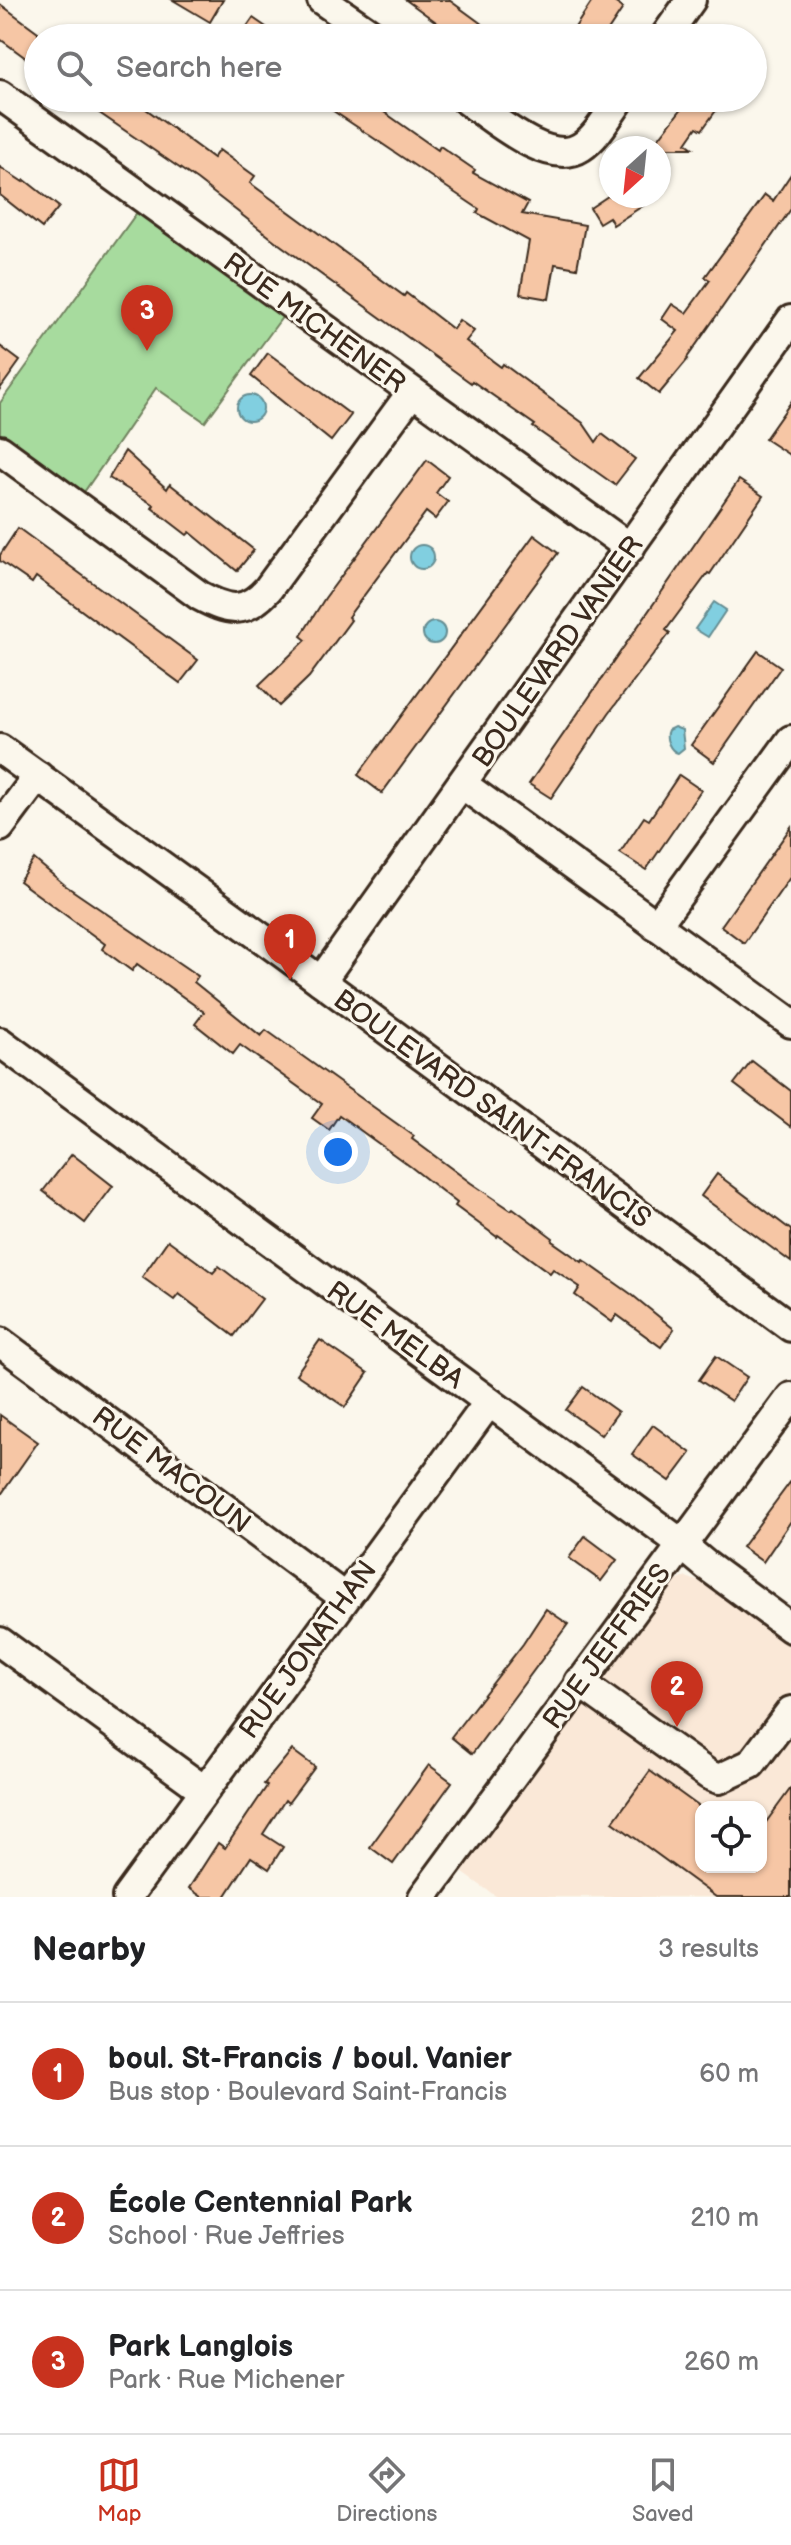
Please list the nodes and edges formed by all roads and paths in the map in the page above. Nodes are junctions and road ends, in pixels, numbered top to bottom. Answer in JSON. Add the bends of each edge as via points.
{"nodes":[{"id":1,"x":322,"y":0,"type":"edge"},
{"id":2,"x":691,"y":0,"type":"edge"},
{"id":3,"x":357,"y":24,"type":"edge"},
{"id":4,"x":674,"y":24,"type":"edge"},
{"id":5,"x":0,"y":95,"type":"edge"},
{"id":6,"x":485,"y":112,"type":"edge"},
{"id":7,"x":610,"y":112,"type":"edge"},
{"id":8,"x":787,"y":335,"type":"edge"},
{"id":9,"x":412,"y":392,"type":"junction"},
{"id":10,"x":0,"y":450,"type":"edge"},
{"id":11,"x":630,"y":548,"type":"junction"},
{"id":12,"x":791,"y":740,"type":"edge"},
{"id":13,"x":0,"y":749,"type":"edge"},
{"id":14,"x":38,"y":776,"type":"junction"},
{"id":15,"x":462,"y":784,"type":"junction"},
{"id":16,"x":0,"y":827,"type":"edge"},
{"id":17,"x":656,"y":926,"type":"junction"},
{"id":18,"x":321,"y":981,"type":"junction"},
{"id":19,"x":791,"y":1023,"type":"edge"},
{"id":20,"x":0,"y":1042,"type":"edge"},
{"id":21,"x":791,"y":1327,"type":"edge"},
{"id":22,"x":0,"y":1342,"type":"edge"},
{"id":23,"x":791,"y":1397,"type":"edge"},
{"id":24,"x":489,"y":1402,"type":"junction"},
{"id":25,"x":682,"y":1545,"type":"junction"},
{"id":26,"x":344,"y":1597,"type":"junction"},
{"id":27,"x":791,"y":1628,"type":"edge"},
{"id":28,"x":2,"y":1648,"type":"edge"},
{"id":29,"x":579,"y":1682,"type":"junction"},
{"id":30,"x":791,"y":1711,"type":"edge"},
{"id":31,"x":204,"y":1790,"type":"junction"},
{"id":32,"x":127,"y":1897,"type":"edge"},
{"id":33,"x":423,"y":1897,"type":"edge"}],
"edges":[{"from":1,"to":3,"type":"street"},
{"from":2,"to":4,"type":"street"},
{"from":5,"to":9,"type":"street","name":"RUE MICHENER"},
{"from":6,"to":7,"type":"street","via":[[529,142],[557,153],[569,153],[588,141]]},
{"from":8,"to":11,"type":"street","name":"BOULEVARD VANIER"},
{"from":9,"to":10,"type":"street","via":[[268,589],[244,608],[224,607],[200,596]]},
{"from":9,"to":11,"type":"street","name":"RUE MICHENER"},
{"from":11,"to":15,"type":"street","name":"BOULEVARD VANIER"},
{"from":12,"to":17,"type":"street"},
{"from":13,"to":14,"type":"street","name":"BOULEVARD SAINT-FRANCIS"},
{"from":14,"to":16,"type":"street"},
{"from":14,"to":18,"type":"street","name":"BOULEVARD SAINT-FRANCIS"},
{"from":15,"to":17,"type":"street"},
{"from":15,"to":18,"type":"street","name":"BOULEVARD VANIER"},
{"from":17,"to":19,"type":"street"},
{"from":18,"to":21,"type":"street","name":"BOULEVARD SAINT-FRANCIS"},
{"from":20,"to":24,"type":"street","name":"RUE MELBA"},
{"from":22,"to":26,"type":"street","name":"RUE MACOUN"},
{"from":23,"to":25,"type":"street","name":"RUE JEFFRIES"},
{"from":24,"to":25,"type":"street","name":"RUE MELBA"},
{"from":24,"to":26,"type":"street","name":"RUE JONATHAN"},
{"from":25,"to":27,"type":"street","name":"RUE MELBA"},
{"from":25,"to":29,"type":"street","name":"RUE JEFFRIES"},
{"from":26,"to":31,"type":"street","name":"RUE JONATHAN"},
{"from":28,"to":31,"type":"street"},
{"from":29,"to":30,"type":"street","via":[[719,1779],[751,1764]]},
{"from":29,"to":33,"type":"street","name":"RUE JEFFRIES"},
{"from":31,"to":32,"type":"street","name":"RUE JONATHAN"}]}
